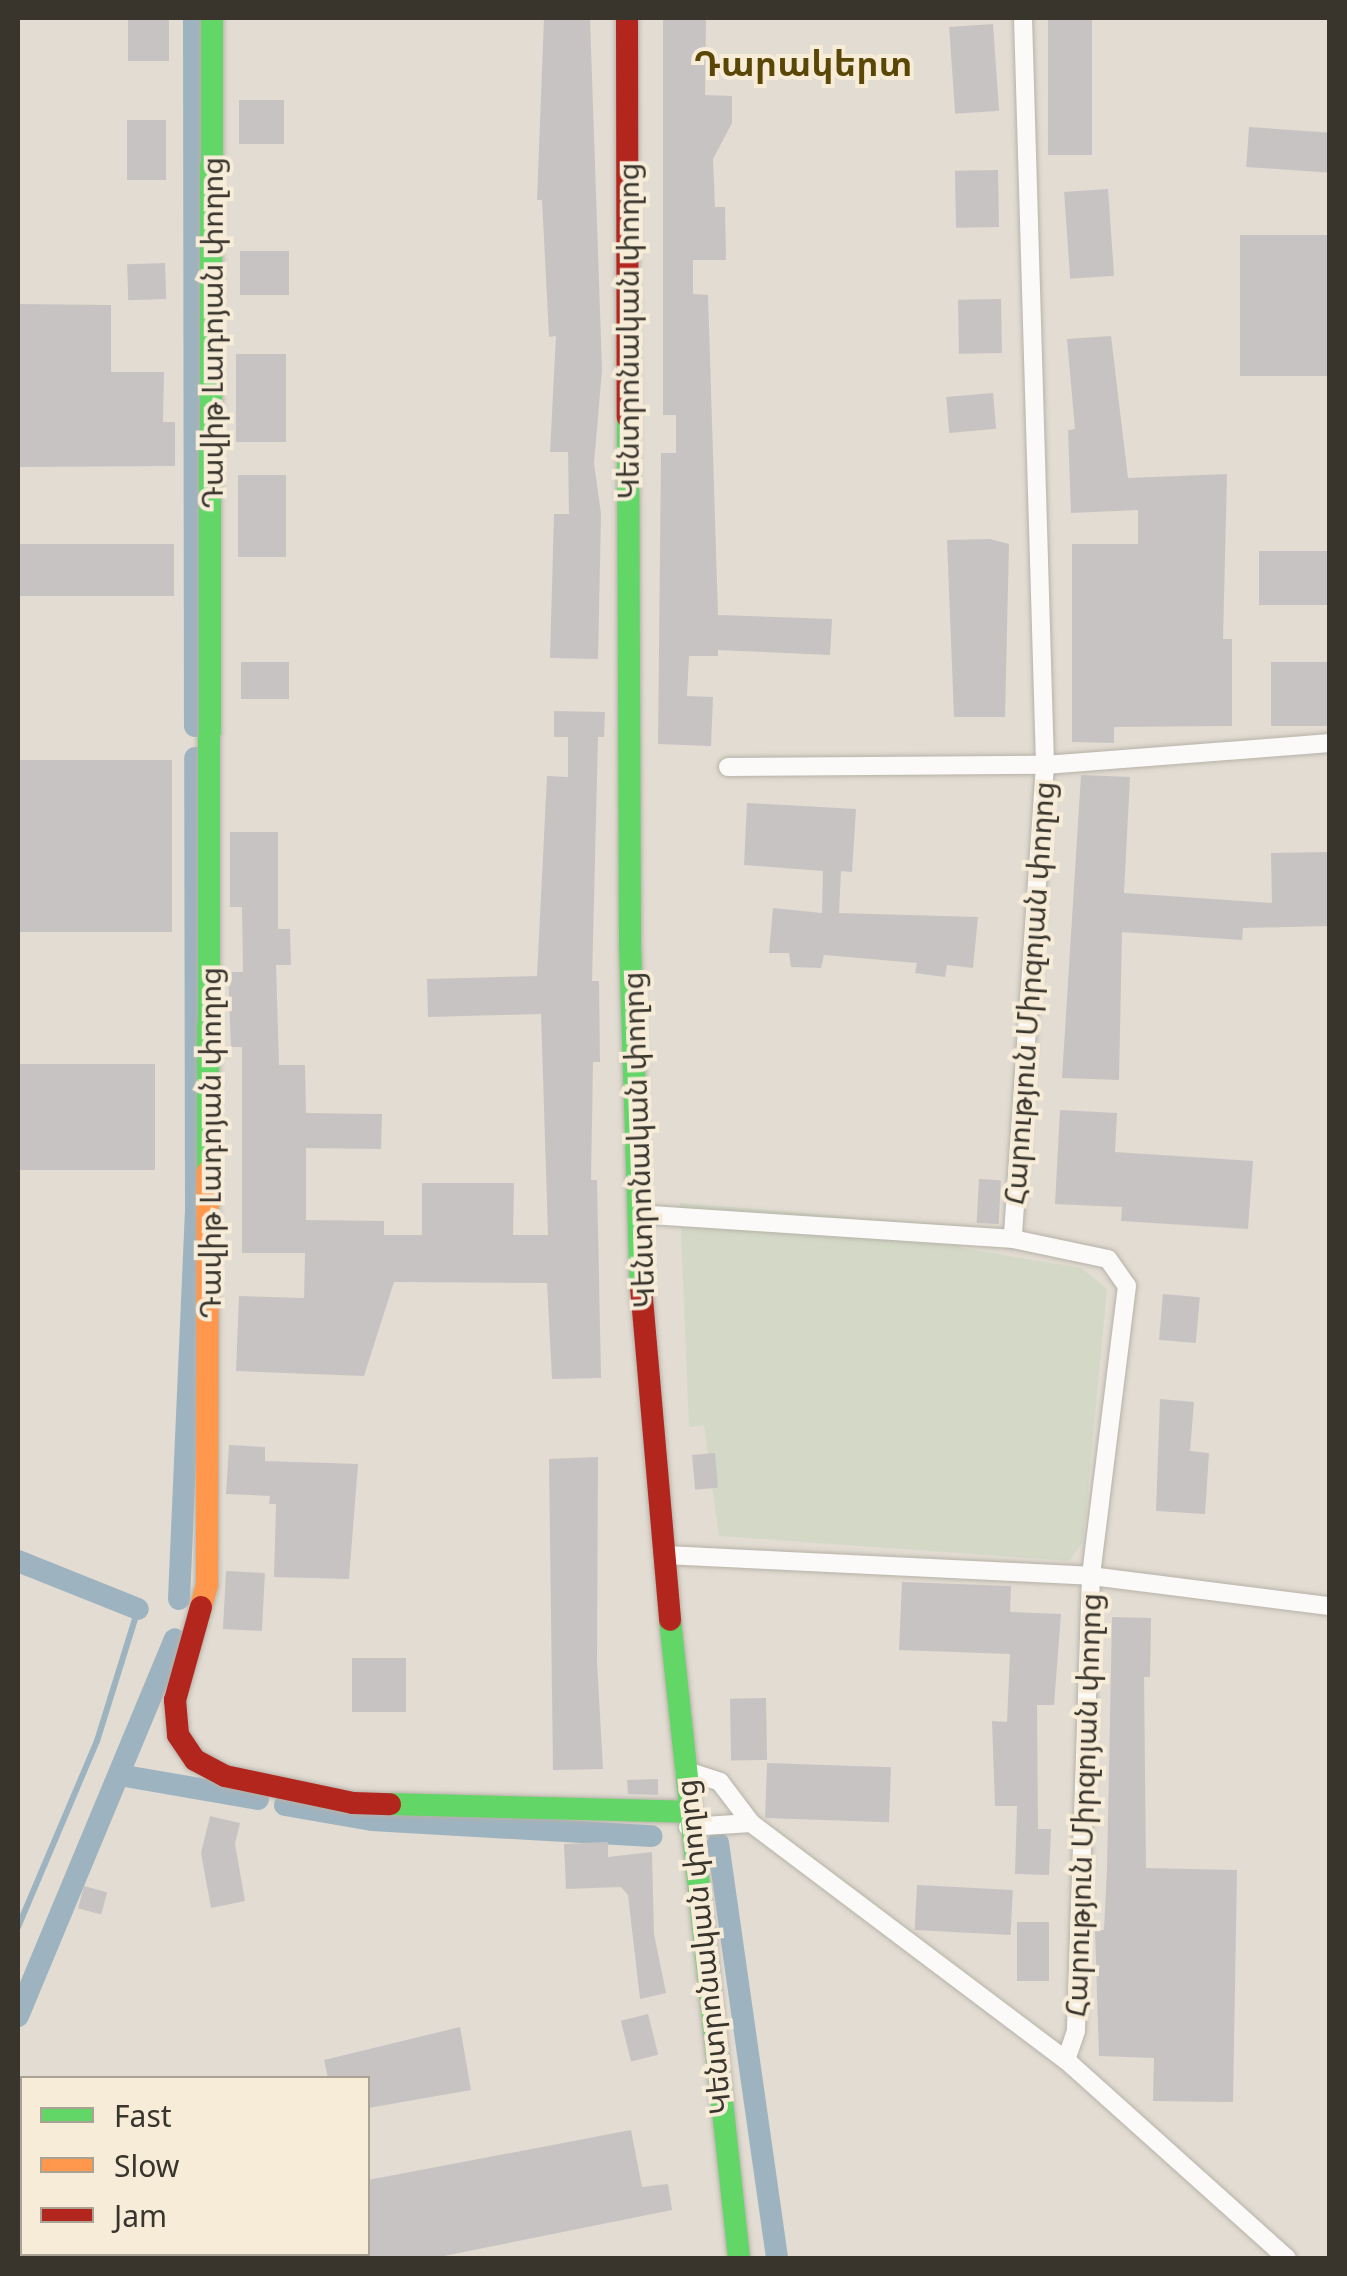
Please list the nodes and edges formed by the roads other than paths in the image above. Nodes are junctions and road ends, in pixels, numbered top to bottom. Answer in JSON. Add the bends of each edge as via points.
{"nodes":[{"id":1,"x":212,"y":18,"type":"edge"},
{"id":2,"x":627,"y":18,"type":"edge"},
{"id":3,"x":1023,"y":18,"type":"edge"},
{"id":4,"x":1330,"y":743,"type":"edge"},
{"id":5,"x":1045,"y":765,"type":"junction"},
{"id":6,"x":728,"y":767,"type":"dead end"},
{"id":7,"x":637,"y":1214,"type":"junction"},
{"id":8,"x":1013,"y":1239,"type":"junction"},
{"id":9,"x":664,"y":1555,"type":"junction"},
{"id":10,"x":1091,"y":1576,"type":"junction"},
{"id":11,"x":1330,"y":1606,"type":"edge"},
{"id":12,"x":684,"y":1770,"type":"junction"},
{"id":13,"x":687,"y":1819,"type":"junction"},
{"id":14,"x":751,"y":1824,"type":"junction"},
{"id":15,"x":1066,"y":2060,"type":"junction"},
{"id":16,"x":739,"y":2258,"type":"edge"},
{"id":17,"x":1286,"y":2258,"type":"edge"}],
"edges":[{"from":1,"to":13,"type":"street","name":"Դավիթ Լադոյան փողոց","via":[[207,1584],[175,1700],[178,1736],[195,1760],[224,1776],[352,1803]]},
{"from":2,"to":7,"type":"street","name":"Կենտրոնական փողոց"},
{"from":3,"to":5,"type":"street","name":"Հարություն Միրզոյան փողոց"},
{"from":4,"to":5,"type":"street"},
{"from":5,"to":6,"type":"street"},
{"from":5,"to":8,"type":"street","name":"Հարություն Միրզոյան փողոց"},
{"from":7,"to":8,"type":"street"},
{"from":7,"to":9,"type":"street","name":"Կենտրոնական փողոց"},
{"from":8,"to":10,"type":"street","name":"Հարություն Միրզոյան փողոց","via":[[1108,1259],[1127,1286]]},
{"from":9,"to":10,"type":"street"},
{"from":9,"to":12,"type":"street","name":"Կենտրոնական փողոց"},
{"from":10,"to":11,"type":"street"},
{"from":10,"to":15,"type":"street","name":"Հարություն Միրզոյան փողոց","via":[[1076,2031]]},
{"from":12,"to":13,"type":"street","name":"Կենտրոնական փողոց"},
{"from":12,"to":14,"type":"street","via":[[720,1782]]},
{"from":13,"to":14,"type":"street"},
{"from":13,"to":16,"type":"street","name":"Կենտրոնական փողոց"},
{"from":14,"to":15,"type":"street"},
{"from":15,"to":17,"type":"street"}]}
